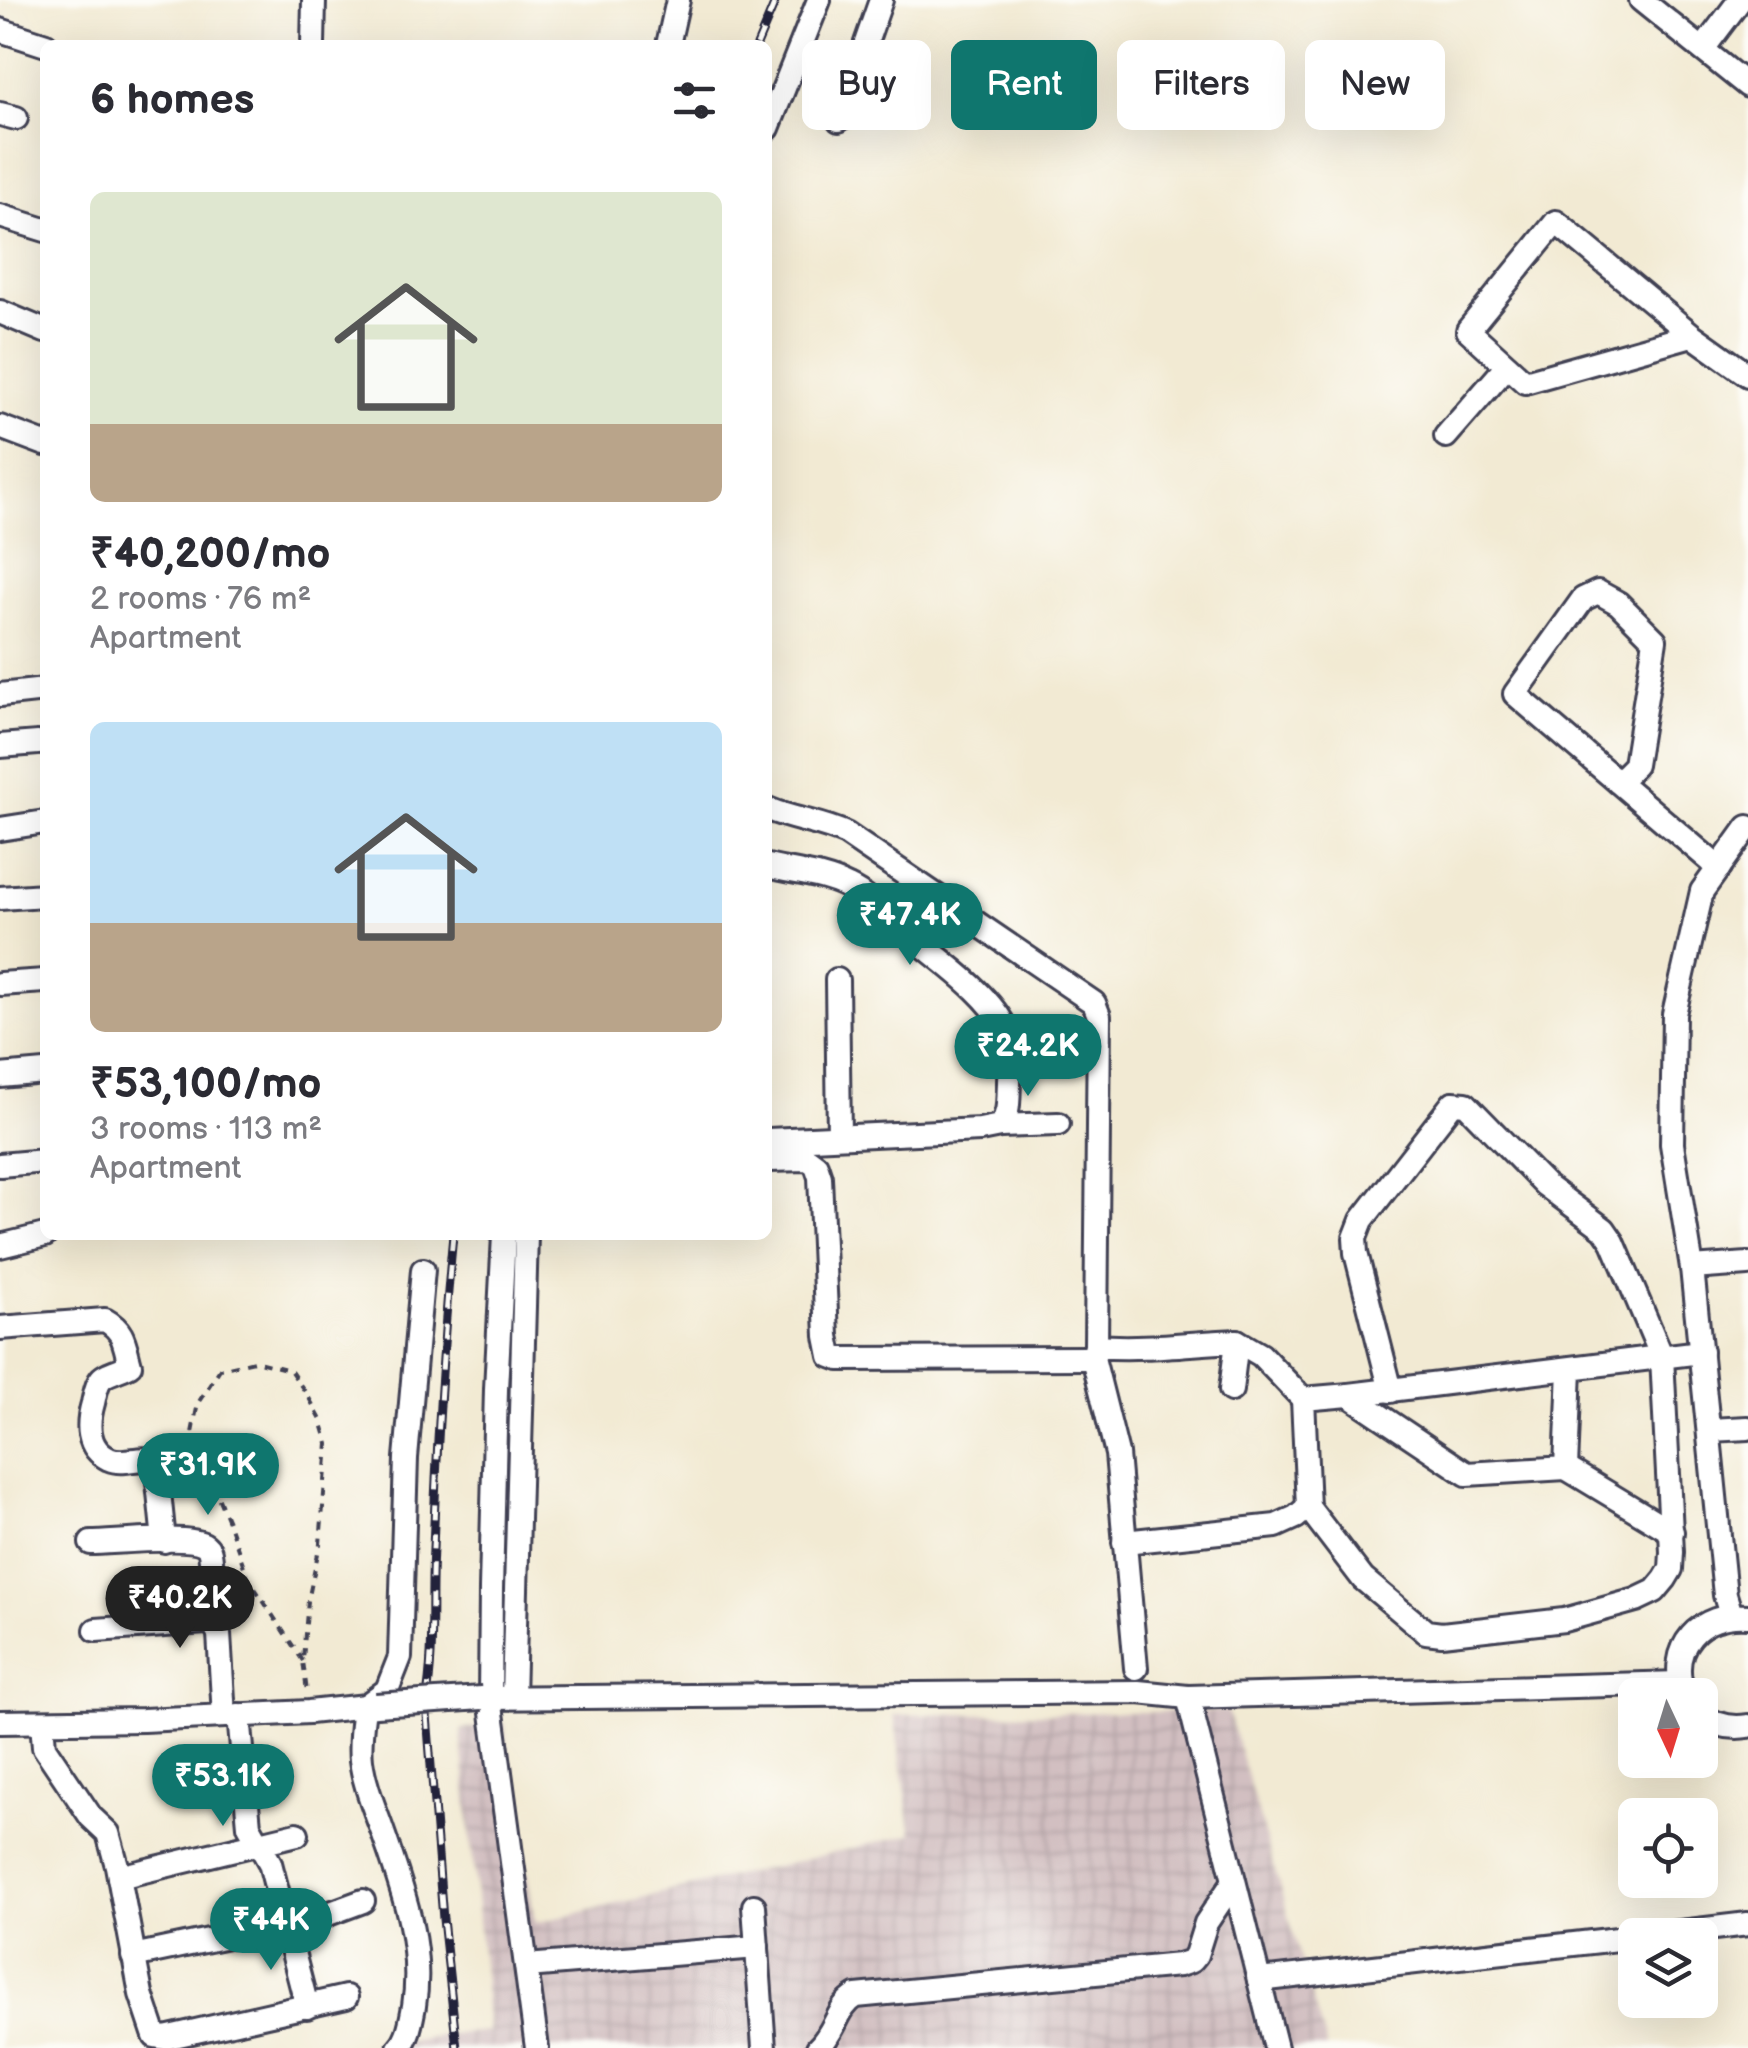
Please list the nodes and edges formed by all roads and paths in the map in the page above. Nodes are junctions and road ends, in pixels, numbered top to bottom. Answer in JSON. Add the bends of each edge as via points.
{"nodes":[{"id":1,"x":314,"y":0,"type":"edge"},
{"id":2,"x":678,"y":0,"type":"edge"},
{"id":3,"x":819,"y":0,"type":"edge"},
{"id":4,"x":882,"y":0,"type":"edge"},
{"id":5,"x":1641,"y":0,"type":"edge"},
{"id":6,"x":1740,"y":0,"type":"edge"},
{"id":7,"x":0,"y":30,"type":"edge"},
{"id":8,"x":313,"y":40,"type":"edge"},
{"id":9,"x":669,"y":40,"type":"edge"},
{"id":10,"x":868,"y":40,"type":"edge"},
{"id":11,"x":40,"y":43,"type":"edge"},
{"id":12,"x":1703,"y":49,"type":"junction"},
{"id":13,"x":1748,"y":86,"type":"edge"},
{"id":14,"x":772,"y":118,"type":"edge"},
{"id":15,"x":0,"y":216,"type":"edge"},
{"id":16,"x":40,"y":228,"type":"edge"},
{"id":17,"x":0,"y":312,"type":"edge"},
{"id":18,"x":40,"y":328,"type":"edge"},
{"id":19,"x":1692,"y":336,"type":"junction"},
{"id":20,"x":1507,"y":366,"type":"junction"},
{"id":21,"x":1748,"y":375,"type":"edge"},
{"id":22,"x":0,"y":427,"type":"edge"},
{"id":23,"x":1446,"y":436,"type":"dead end"},
{"id":24,"x":40,"y":442,"type":"edge"},
{"id":25,"x":40,"y":690,"type":"edge"},
{"id":26,"x":0,"y":694,"type":"edge"},
{"id":27,"x":38,"y":743,"type":"dead end"},
{"id":28,"x":0,"y":746,"type":"edge"},
{"id":29,"x":1618,"y":782,"type":"junction"},
{"id":30,"x":772,"y":810,"type":"edge"},
{"id":31,"x":40,"y":823,"type":"edge"},
{"id":32,"x":1748,"y":827,"type":"edge"},
{"id":33,"x":0,"y":829,"type":"edge"},
{"id":34,"x":772,"y":867,"type":"edge"},
{"id":35,"x":1719,"y":868,"type":"junction"},
{"id":36,"x":40,"y":895,"type":"edge"},
{"id":37,"x":0,"y":898,"type":"edge"},
{"id":38,"x":837,"y":980,"type":"dead end"},
{"id":39,"x":40,"y":981,"type":"edge"},
{"id":40,"x":0,"y":984,"type":"edge"},
{"id":41,"x":40,"y":1072,"type":"edge"},
{"id":42,"x":0,"y":1076,"type":"edge"},
{"id":43,"x":1058,"y":1124,"type":"dead end"},
{"id":44,"x":1000,"y":1126,"type":"junction"},
{"id":45,"x":839,"y":1136,"type":"junction"},
{"id":46,"x":772,"y":1140,"type":"edge"},
{"id":47,"x":772,"y":1160,"type":"edge"},
{"id":48,"x":40,"y":1161,"type":"edge"},
{"id":49,"x":0,"y":1165,"type":"edge"},
{"id":50,"x":40,"y":1236,"type":"edge"},
{"id":51,"x":504,"y":1240,"type":"edge"},
{"id":52,"x":526,"y":1240,"type":"edge"},
{"id":53,"x":0,"y":1246,"type":"edge"},
{"id":54,"x":1748,"y":1264,"type":"edge"},
{"id":55,"x":1692,"y":1268,"type":"junction"},
{"id":56,"x":423,"y":1270,"type":"dead end"},
{"id":57,"x":0,"y":1328,"type":"edge"},
{"id":58,"x":1238,"y":1341,"type":"junction"},
{"id":59,"x":1094,"y":1352,"type":"junction"},
{"id":60,"x":1701,"y":1352,"type":"junction"},
{"id":61,"x":1662,"y":1357,"type":"junction"},
{"id":62,"x":1570,"y":1368,"type":"junction"},
{"id":63,"x":1231,"y":1390,"type":"dead end"},
{"id":64,"x":1391,"y":1391,"type":"junction"},
{"id":65,"x":1349,"y":1395,"type":"junction"},
{"id":66,"x":1303,"y":1400,"type":"junction"},
{"id":67,"x":1748,"y":1428,"type":"edge"},
{"id":68,"x":1710,"y":1430,"type":"junction"},
{"id":69,"x":1566,"y":1468,"type":"junction"},
{"id":70,"x":1308,"y":1507,"type":"junction"},
{"id":71,"x":1672,"y":1532,"type":"junction"},
{"id":72,"x":164,"y":1541,"type":"junction"},
{"id":73,"x":1124,"y":1542,"type":"junction"},
{"id":74,"x":91,"y":1543,"type":"dead end"},
{"id":75,"x":1740,"y":1616,"type":"edge"},
{"id":76,"x":214,"y":1624,"type":"junction"},
{"id":77,"x":96,"y":1630,"type":"dead end"},
{"id":78,"x":303,"y":1661,"type":"junction"},
{"id":79,"x":1136,"y":1668,"type":"dead end"},
{"id":80,"x":1680,"y":1678,"type":"edge"},
{"id":81,"x":1618,"y":1690,"type":"edge"},
{"id":82,"x":1188,"y":1697,"type":"junction"},
{"id":83,"x":495,"y":1698,"type":"junction"},
{"id":84,"x":370,"y":1706,"type":"junction"},
{"id":85,"x":309,"y":1712,"type":"junction"},
{"id":86,"x":231,"y":1716,"type":"junction"},
{"id":87,"x":0,"y":1722,"type":"edge"},
{"id":88,"x":42,"y":1722,"type":"junction"},
{"id":89,"x":1718,"y":1724,"type":"edge"},
{"id":90,"x":1747,"y":1729,"type":"edge"},
{"id":91,"x":297,"y":1834,"type":"dead end"},
{"id":92,"x":257,"y":1842,"type":"junction"},
{"id":93,"x":119,"y":1877,"type":"junction"},
{"id":94,"x":1234,"y":1881,"type":"junction"},
{"id":95,"x":363,"y":1901,"type":"dead end"},
{"id":96,"x":754,"y":1906,"type":"dead end"},
{"id":97,"x":1748,"y":1924,"type":"edge"},
{"id":98,"x":286,"y":1927,"type":"junction"},
{"id":99,"x":1718,"y":1928,"type":"edge"},
{"id":100,"x":1618,"y":1939,"type":"edge"},
{"id":101,"x":757,"y":1947,"type":"junction"},
{"id":102,"x":133,"y":1956,"type":"junction"},
{"id":103,"x":528,"y":1966,"type":"junction"},
{"id":104,"x":1259,"y":1980,"type":"junction"},
{"id":105,"x":346,"y":1997,"type":"dead end"},
{"id":106,"x":306,"y":2006,"type":"junction"},
{"id":107,"x":398,"y":2048,"type":"edge"},
{"id":108,"x":537,"y":2048,"type":"edge"},
{"id":109,"x":764,"y":2048,"type":"edge"},
{"id":110,"x":818,"y":2048,"type":"edge"},
{"id":111,"x":1276,"y":2048,"type":"edge"}],
"edges":[{"from":1,"to":8,"type":"street"},
{"from":2,"to":9,"type":"street"},
{"from":3,"to":14,"type":"street"},
{"from":4,"to":10,"type":"street"},
{"from":5,"to":12,"type":"street"},
{"from":6,"to":12,"type":"street"},
{"from":7,"to":11,"type":"street"},
{"from":12,"to":13,"type":"street"},
{"from":15,"to":16,"type":"street"},
{"from":17,"to":18,"type":"street"},
{"from":19,"to":20,"type":"street","via":[[1525,382]]},
{"from":19,"to":20,"type":"street","via":[[1556,222],[1468,330]]},
{"from":19,"to":21,"type":"street"},
{"from":20,"to":23,"type":"street"},
{"from":22,"to":24,"type":"street"},
{"from":25,"to":26,"type":"street"},
{"from":27,"to":28,"type":"street"},
{"from":29,"to":29,"type":"street","via":[[1515,694],[1583,599],[1598,592],[1656,640],[1635,766]]},
{"from":29,"to":35,"type":"street"},
{"from":30,"to":59,"type":"street","via":[[846,834],[1094,1003]]},
{"from":31,"to":33,"type":"street"},
{"from":32,"to":35,"type":"street"},
{"from":34,"to":44,"type":"street","via":[[850,888],[986,1002],[1002,1021],[1010,1050],[1007,1117]]},
{"from":35,"to":55,"type":"street","via":[[1702,891],[1674,1014],[1672,1144]]},
{"from":36,"to":37,"type":"street"},
{"from":38,"to":45,"type":"street"},
{"from":39,"to":40,"type":"street"},
{"from":41,"to":42,"type":"street"},
{"from":43,"to":44,"type":"street"},
{"from":44,"to":45,"type":"street"},
{"from":45,"to":46,"type":"street"},
{"from":47,"to":59,"type":"street","via":[[808,1159],[820,1177],[830,1356]]},
{"from":48,"to":49,"type":"street"},
{"from":50,"to":53,"type":"street"},
{"from":51,"to":83,"type":"street","via":[[495,1425]]},
{"from":52,"to":83,"type":"street"},
{"from":54,"to":55,"type":"street"},
{"from":55,"to":60,"type":"street"},
{"from":56,"to":84,"type":"street","via":[[406,1458],[400,1657],[388,1690]]},
{"from":57,"to":72,"type":"street","via":[[105,1320],[117,1326],[130,1366],[103,1376],[89,1417],[90,1438],[115,1462],[156,1462]]},
{"from":58,"to":59,"type":"street"},
{"from":58,"to":63,"type":"street"},
{"from":58,"to":66,"type":"street","via":[[1261,1355]]},
{"from":59,"to":73,"type":"street","via":[[1118,1454]]},
{"from":60,"to":61,"type":"street"},
{"from":60,"to":68,"type":"street"},
{"from":61,"to":62,"type":"street"},
{"from":61,"to":64,"type":"street","via":[[1604,1228],[1544,1184],[1466,1104],[1453,1103],[1355,1238]]},
{"from":61,"to":71,"type":"street"},
{"from":62,"to":64,"type":"street"},
{"from":62,"to":69,"type":"street"},
{"from":64,"to":65,"type":"street"},
{"from":65,"to":66,"type":"street"},
{"from":65,"to":69,"type":"street","via":[[1467,1474]]},
{"from":66,"to":70,"type":"street"},
{"from":67,"to":68,"type":"street"},
{"from":68,"to":75,"type":"street","via":[[1724,1595]]},
{"from":69,"to":71,"type":"street"},
{"from":70,"to":71,"type":"street","via":[[1363,1579],[1426,1632],[1442,1634],[1564,1620],[1636,1600],[1655,1591],[1671,1569]]},
{"from":70,"to":73,"type":"street","via":[[1276,1526]]},
{"from":72,"to":74,"type":"street"},
{"from":72,"to":76,"type":"street","via":[[210,1549]]},
{"from":73,"to":79,"type":"street"},
{"from":75,"to":80,"type":"street","via":[[1696,1630],[1678,1664]]},
{"from":76,"to":77,"type":"street"},
{"from":76,"to":86,"type":"street"},
{"from":78,"to":78,"type":"path","via":[[328,1444],[290,1370],[254,1361],[220,1370],[198,1403],[192,1433],[248,1578]]},
{"from":78,"to":85,"type":"path"},
{"from":81,"to":82,"type":"street"},
{"from":82,"to":83,"type":"street","via":[[1138,1692]]},
{"from":82,"to":94,"type":"street"},
{"from":83,"to":84,"type":"street","bridge":true},
{"from":83,"to":103,"type":"street"},
{"from":84,"to":85,"type":"street"},
{"from":84,"to":107,"type":"street","via":[[360,1758],[408,1902],[415,1946],[416,1992]]},
{"from":85,"to":86,"type":"street"},
{"from":86,"to":88,"type":"street"},
{"from":86,"to":92,"type":"street"},
{"from":87,"to":88,"type":"street"},
{"from":88,"to":93,"type":"street","via":[[44,1747],[108,1832]]},
{"from":89,"to":90,"type":"street"},
{"from":91,"to":92,"type":"street"},
{"from":92,"to":93,"type":"street"},
{"from":92,"to":98,"type":"street","via":[[270,1863]]},
{"from":93,"to":102,"type":"street"},
{"from":94,"to":104,"type":"street"},
{"from":94,"to":110,"type":"street","via":[[1190,1961],[856,1996]]},
{"from":95,"to":98,"type":"street"},
{"from":96,"to":101,"type":"street"},
{"from":97,"to":99,"type":"street"},
{"from":98,"to":102,"type":"street"},
{"from":98,"to":106,"type":"street"},
{"from":100,"to":104,"type":"street"},
{"from":101,"to":103,"type":"street"},
{"from":101,"to":109,"type":"street"},
{"from":102,"to":106,"type":"street","via":[[150,2026],[160,2039]]},
{"from":103,"to":108,"type":"street"},
{"from":104,"to":111,"type":"street"},
{"from":105,"to":106,"type":"street"}]}
